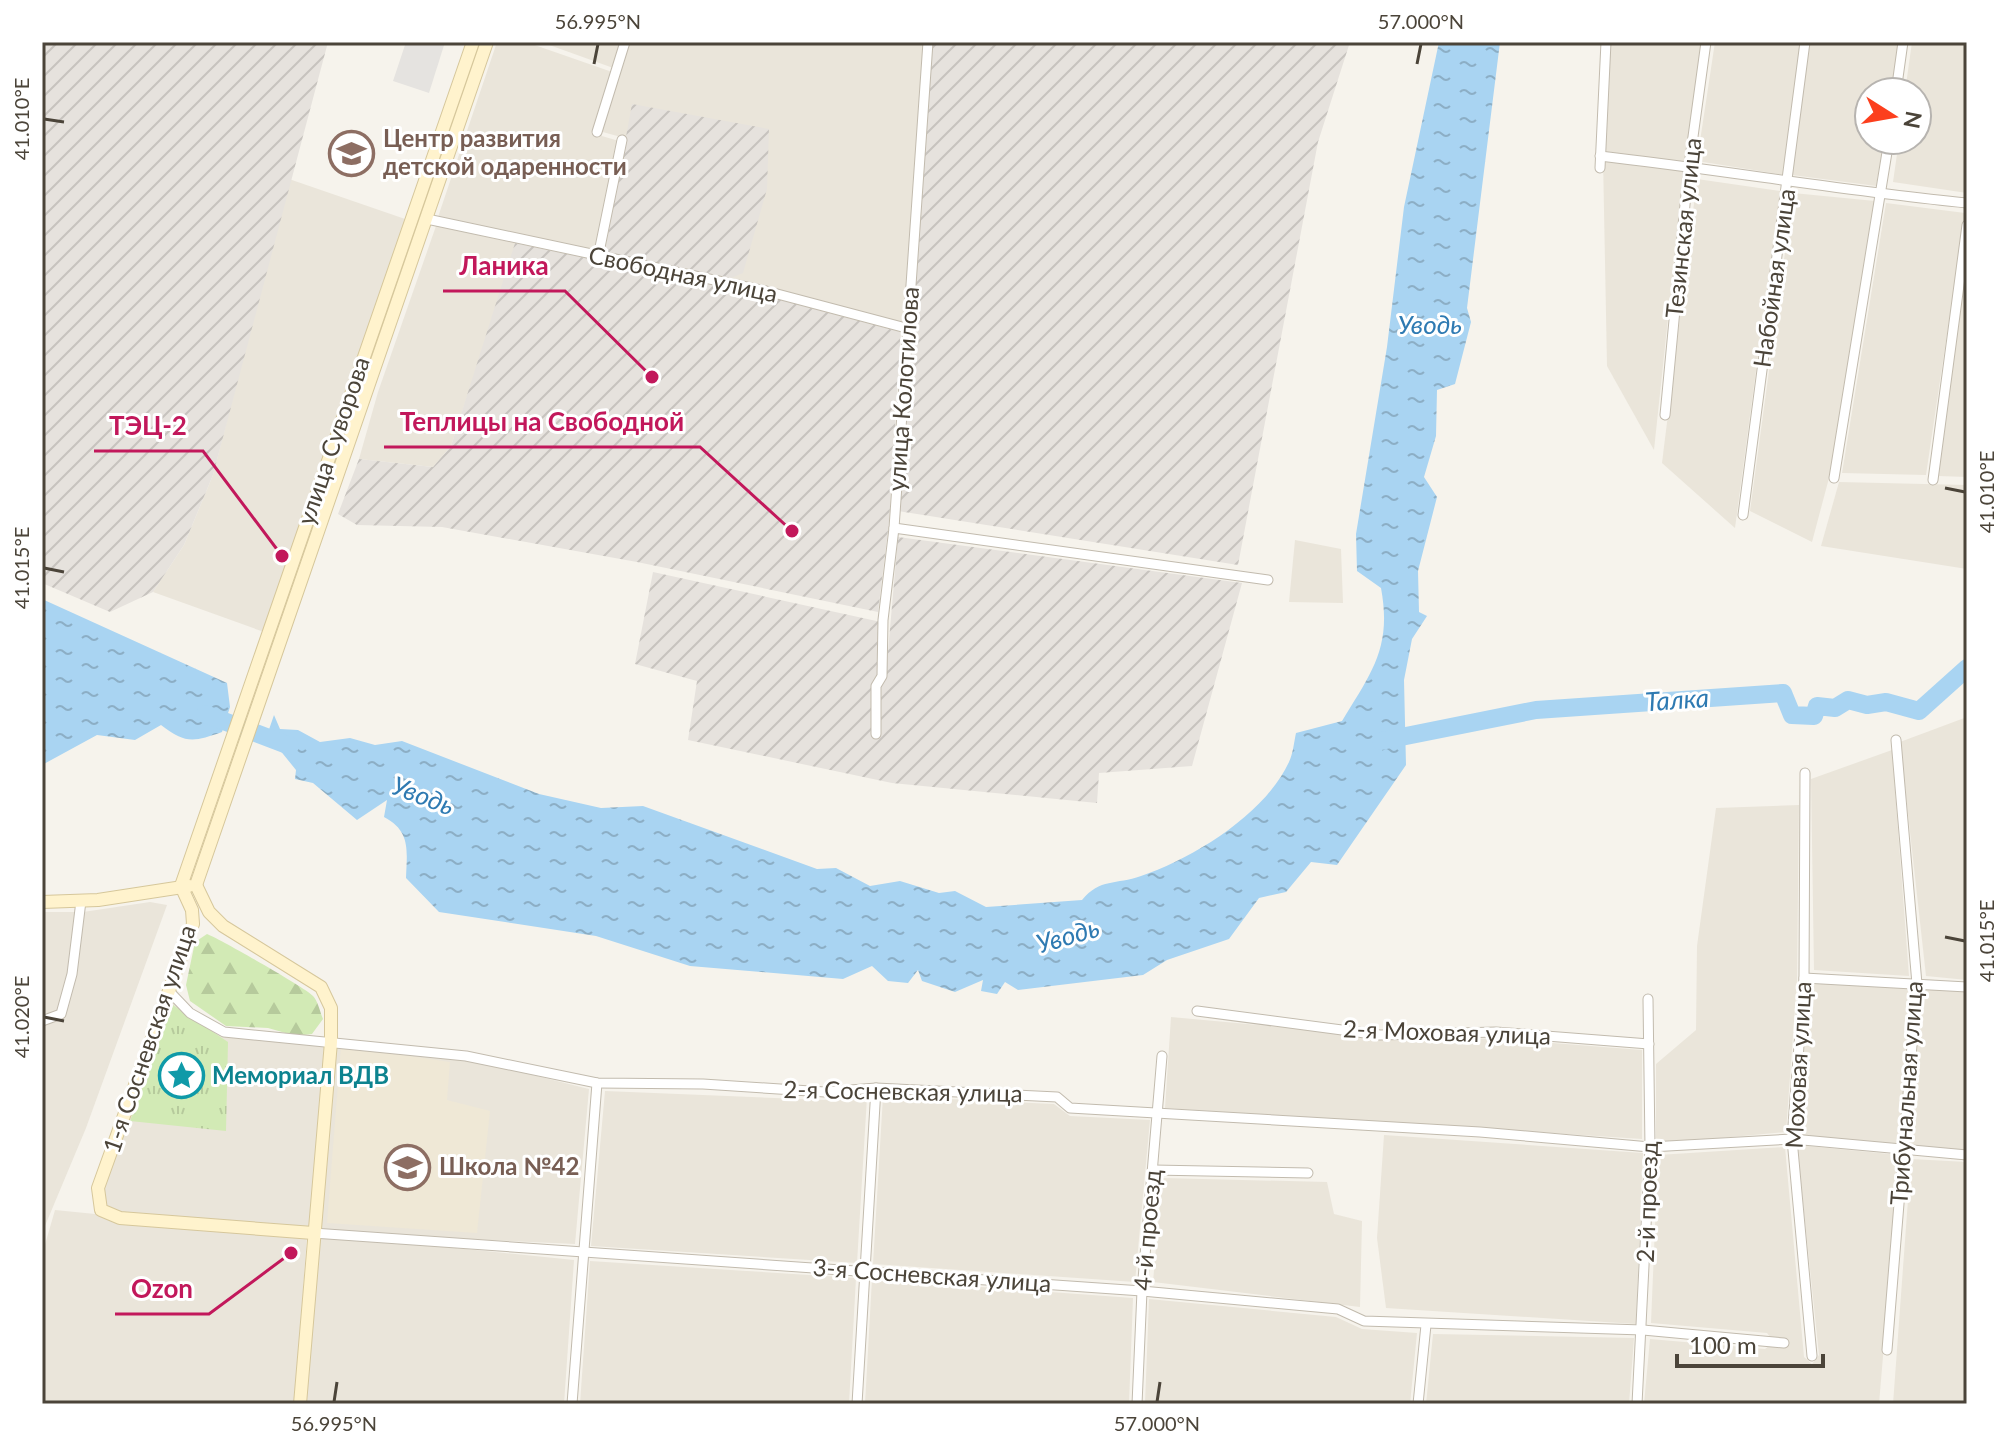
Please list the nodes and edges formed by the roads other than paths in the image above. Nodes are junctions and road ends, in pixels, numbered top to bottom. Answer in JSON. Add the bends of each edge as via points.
{"nodes":[{"id":1,"x":473,"y":42,"type":"edge"},
{"id":2,"x":487,"y":42,"type":"edge"},
{"id":3,"x":625,"y":42,"type":"edge"},
{"id":4,"x":928,"y":42,"type":"edge"},
{"id":5,"x":1606,"y":42,"type":"edge"},
{"id":6,"x":1706,"y":42,"type":"edge"},
{"id":7,"x":1805,"y":42,"type":"edge"},
{"id":8,"x":1903,"y":42,"type":"edge"},
{"id":9,"x":1898,"y":76,"type":"edge"},
{"id":10,"x":597,"y":132,"type":"dead end"},
{"id":11,"x":622,"y":140,"type":"dead end"},
{"id":12,"x":1600,"y":156,"type":"junction"},
{"id":13,"x":1887,"y":156,"type":"edge"},
{"id":14,"x":1689,"y":166,"type":"junction"},
{"id":15,"x":1600,"y":168,"type":"dead end"},
{"id":16,"x":1787,"y":183,"type":"junction"},
{"id":17,"x":1881,"y":195,"type":"junction"},
{"id":18,"x":1967,"y":203,"type":"edge"},
{"id":19,"x":412,"y":215,"type":"junction"},
{"id":20,"x":427,"y":219,"type":"junction"},
{"id":21,"x":1967,"y":225,"type":"edge"},
{"id":22,"x":598,"y":257,"type":"junction"},
{"id":23,"x":906,"y":328,"type":"junction"},
{"id":24,"x":1665,"y":415,"type":"dead end"},
{"id":25,"x":1834,"y":478,"type":"dead end"},
{"id":26,"x":1933,"y":480,"type":"dead end"},
{"id":27,"x":310,"y":512,"type":"junction"},
{"id":28,"x":1743,"y":515,"type":"dead end"},
{"id":29,"x":324,"y":518,"type":"junction"},
{"id":30,"x":894,"y":528,"type":"junction"},
{"id":31,"x":1268,"y":580,"type":"dead end"},
{"id":32,"x":876,"y":734,"type":"dead end"},
{"id":33,"x":1896,"y":740,"type":"dead end"},
{"id":34,"x":1805,"y":773,"type":"dead end"},
{"id":35,"x":196,"y":885,"type":"junction"},
{"id":36,"x":181,"y":886,"type":"junction"},
{"id":37,"x":81,"y":901,"type":"junction"},
{"id":38,"x":42,"y":902,"type":"edge"},
{"id":39,"x":1804,"y":978,"type":"junction"},
{"id":40,"x":1917,"y":984,"type":"junction"},
{"id":41,"x":1967,"y":987,"type":"edge"},
{"id":42,"x":168,"y":990,"type":"junction"},
{"id":43,"x":1648,"y":999,"type":"dead end"},
{"id":44,"x":1197,"y":1011,"type":"dead end"},
{"id":45,"x":42,"y":1021,"type":"edge"},
{"id":46,"x":331,"y":1042,"type":"junction"},
{"id":47,"x":1649,"y":1044,"type":"junction"},
{"id":48,"x":1162,"y":1056,"type":"dead end"},
{"id":49,"x":597,"y":1083,"type":"junction"},
{"id":50,"x":876,"y":1088,"type":"junction"},
{"id":51,"x":1159,"y":1113,"type":"junction"},
{"id":52,"x":1792,"y":1139,"type":"junction"},
{"id":53,"x":1650,"y":1147,"type":"junction"},
{"id":54,"x":1903,"y":1151,"type":"junction"},
{"id":55,"x":1967,"y":1155,"type":"edge"},
{"id":56,"x":1153,"y":1170,"type":"junction"},
{"id":57,"x":1308,"y":1173,"type":"dead end"},
{"id":58,"x":98,"y":1188,"type":"joint"},
{"id":59,"x":313,"y":1233,"type":"junction"},
{"id":60,"x":582,"y":1253,"type":"junction"},
{"id":61,"x":864,"y":1271,"type":"junction"},
{"id":62,"x":1142,"y":1291,"type":"junction"},
{"id":63,"x":1426,"y":1325,"type":"junction"},
{"id":64,"x":1643,"y":1330,"type":"junction"},
{"id":65,"x":1784,"y":1343,"type":"dead end"},
{"id":66,"x":1887,"y":1350,"type":"dead end"},
{"id":67,"x":1812,"y":1356,"type":"dead end"},
{"id":68,"x":300,"y":1404,"type":"edge"},
{"id":69,"x":572,"y":1404,"type":"edge"},
{"id":70,"x":857,"y":1404,"type":"edge"},
{"id":71,"x":1137,"y":1404,"type":"edge"},
{"id":72,"x":1418,"y":1404,"type":"edge"},
{"id":73,"x":1637,"y":1404,"type":"edge"}],
"edges":[{"from":1,"to":19,"type":"main road","name":"улица Суворова"},
{"from":2,"to":20,"type":"main road","name":"улица Суворова"},
{"from":3,"to":10,"type":"street"},
{"from":4,"to":23,"type":"street","name":"улица Колотилова"},
{"from":5,"to":12,"type":"street"},
{"from":6,"to":14,"type":"street","name":"Тезинская улица"},
{"from":7,"to":16,"type":"street","name":"Набойная улица"},
{"from":8,"to":9,"type":"street"},
{"from":11,"to":22,"type":"street"},
{"from":12,"to":14,"type":"street"},
{"from":12,"to":15,"type":"street"},
{"from":13,"to":17,"type":"street"},
{"from":14,"to":16,"type":"street"},
{"from":14,"to":24,"type":"street","name":"Тезинская улица"},
{"from":16,"to":17,"type":"street"},
{"from":16,"to":28,"type":"street","name":"Набойная улица"},
{"from":17,"to":18,"type":"street"},
{"from":17,"to":25,"type":"street"},
{"from":19,"to":20,"type":"main road","name":"Свободная улица"},
{"from":19,"to":27,"type":"main road","name":"улица Суворова"},
{"from":20,"to":22,"type":"street","name":"Свободная улица"},
{"from":20,"to":29,"type":"main road","name":"улица Суворова"},
{"from":21,"to":26,"type":"street"},
{"from":22,"to":23,"type":"street","name":"Свободная улица","via":[[766,291]]},
{"from":23,"to":30,"type":"street","name":"улица Колотилова"},
{"from":27,"to":29,"type":"main road"},
{"from":27,"to":36,"type":"main road","name":"улица Суворова"},
{"from":29,"to":35,"type":"main road","name":"улица Суворова"},
{"from":30,"to":31,"type":"street"},
{"from":30,"to":32,"type":"street","name":"улица Колотилова","via":[[882,676],[876,686]]},
{"from":33,"to":40,"type":"street","name":"Трибунальная улица"},
{"from":34,"to":39,"type":"street","name":"Моховая улица"},
{"from":35,"to":36,"type":"main road"},
{"from":35,"to":46,"type":"main road","via":[[223,926],[321,987],[331,1008]]},
{"from":36,"to":37,"type":"main road","name":"1-я Сосневская улица"},
{"from":36,"to":42,"type":"main road","name":"1-я Сосневская улица","via":[[193,924]]},
{"from":37,"to":38,"type":"main road","name":"1-я Сосневская улица"},
{"from":37,"to":45,"type":"street","via":[[61,1014]]},
{"from":39,"to":40,"type":"street"},
{"from":39,"to":52,"type":"street","name":"Моховая улица"},
{"from":40,"to":41,"type":"street"},
{"from":40,"to":54,"type":"street","name":"Трибунальная улица"},
{"from":42,"to":46,"type":"street","name":"2-я Сосневская улица","via":[[190,1013],[224,1032]]},
{"from":42,"to":58,"type":"main road","name":"1-я Сосневская улица"},
{"from":43,"to":47,"type":"street","name":"2-й проезд"},
{"from":44,"to":47,"type":"street","name":"2-я Моховая улица","via":[[1380,1035],[1496,1032]]},
{"from":46,"to":49,"type":"street","name":"2-я Сосневская улица","via":[[466,1056]]},
{"from":46,"to":59,"type":"main road"},
{"from":47,"to":53,"type":"street","name":"2-й проезд"},
{"from":48,"to":51,"type":"street","name":"4-й проезд"},
{"from":49,"to":50,"type":"street","name":"2-я Сосневская улица","via":[[825,1092]]},
{"from":49,"to":60,"type":"street"},
{"from":50,"to":51,"type":"street","name":"2-я Сосневская улица","via":[[1057,1097],[1070,1108]]},
{"from":50,"to":61,"type":"street"},
{"from":51,"to":53,"type":"street","name":"2-я Сосневская улица"},
{"from":51,"to":56,"type":"street","name":"4-й проезд"},
{"from":52,"to":53,"type":"street","name":"2-я Сосневская улица"},
{"from":52,"to":54,"type":"street","name":"2-я Сосневская улица"},
{"from":52,"to":67,"type":"street","name":"Моховая улица"},
{"from":53,"to":64,"type":"street","name":"2-й проезд"},
{"from":54,"to":55,"type":"street","name":"2-я Сосневская улица"},
{"from":54,"to":66,"type":"street","name":"Трибунальная улица"},
{"from":56,"to":57,"type":"street"},
{"from":56,"to":62,"type":"street","name":"4-й проезд"},
{"from":58,"to":59,"type":"main road","name":"3-я Сосневская улица","via":[[101,1210],[120,1218]]},
{"from":59,"to":60,"type":"street","name":"3-я Сосневская улица"},
{"from":59,"to":68,"type":"main road"},
{"from":60,"to":61,"type":"street","name":"3-я Сосневская улица"},
{"from":60,"to":69,"type":"street"},
{"from":61,"to":62,"type":"street","name":"3-я Сосневская улица"},
{"from":61,"to":70,"type":"street"},
{"from":62,"to":63,"type":"street","name":"3-я Сосневская улица","via":[[1338,1309],[1364,1321]]},
{"from":62,"to":71,"type":"street","name":"4-й проезд"},
{"from":63,"to":64,"type":"street","name":"3-я Сосневская улица"},
{"from":63,"to":72,"type":"street"},
{"from":64,"to":65,"type":"street","name":"3-я Сосневская улица"},
{"from":64,"to":73,"type":"street","name":"2-й проезд"}]}
